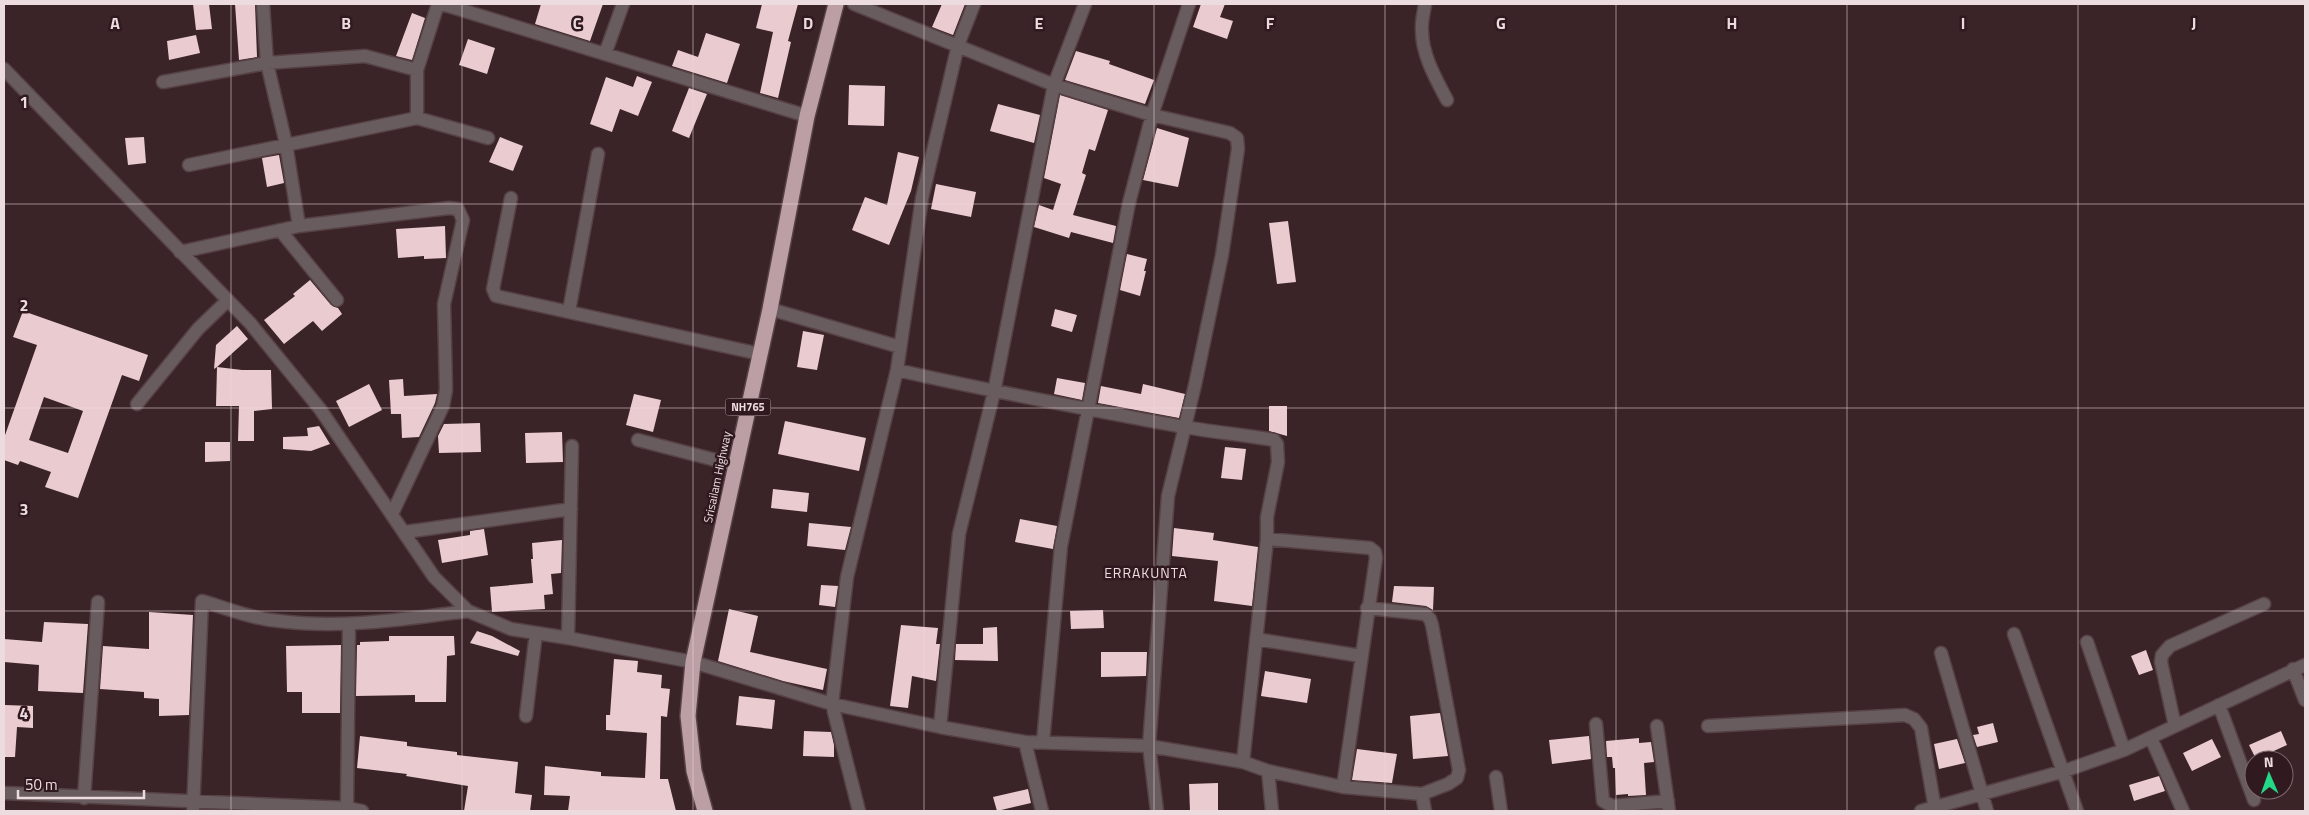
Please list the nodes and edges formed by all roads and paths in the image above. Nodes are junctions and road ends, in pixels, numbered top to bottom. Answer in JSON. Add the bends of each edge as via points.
{"nodes":[{"id":1,"x":263,"y":4,"type":"edge"},
{"id":2,"x":438,"y":4,"type":"edge"},
{"id":3,"x":442,"y":4,"type":"edge"},
{"id":4,"x":623,"y":4,"type":"edge"},
{"id":5,"x":836,"y":4,"type":"edge"},
{"id":6,"x":854,"y":4,"type":"edge"},
{"id":7,"x":974,"y":4,"type":"edge"},
{"id":8,"x":1085,"y":4,"type":"edge"},
{"id":9,"x":1189,"y":4,"type":"edge"},
{"id":10,"x":1425,"y":4,"type":"edge"},
{"id":11,"x":958,"y":45,"type":"junction"},
{"id":12,"x":605,"y":54,"type":"junction"},
{"id":13,"x":267,"y":63,"type":"junction"},
{"id":14,"x":4,"y":69,"type":"edge"},
{"id":15,"x":417,"y":70,"type":"junction"},
{"id":16,"x":163,"y":82,"type":"dead end"},
{"id":17,"x":1054,"y":85,"type":"junction"},
{"id":18,"x":1447,"y":100,"type":"dead end"},
{"id":19,"x":1152,"y":115,"type":"junction"},
{"id":20,"x":808,"y":116,"type":"junction"},
{"id":21,"x":417,"y":118,"type":"junction"},
{"id":22,"x":488,"y":138,"type":"dead end"},
{"id":23,"x":286,"y":144,"type":"junction"},
{"id":24,"x":598,"y":154,"type":"dead end"},
{"id":25,"x":189,"y":165,"type":"dead end"},
{"id":26,"x":511,"y":198,"type":"dead end"},
{"id":27,"x":299,"y":226,"type":"junction"},
{"id":28,"x":280,"y":230,"type":"junction"},
{"id":29,"x":180,"y":252,"type":"junction"},
{"id":30,"x":228,"y":300,"type":"junction"},
{"id":31,"x":337,"y":300,"type":"dead end"},
{"id":32,"x":770,"y":309,"type":"junction"},
{"id":33,"x":568,"y":312,"type":"junction"},
{"id":34,"x":900,"y":347,"type":"junction"},
{"id":35,"x":760,"y":354,"type":"junction"},
{"id":36,"x":897,"y":370,"type":"junction"},
{"id":37,"x":994,"y":392,"type":"junction"},
{"id":38,"x":136,"y":404,"type":"dead end"},
{"id":39,"x":1090,"y":408,"type":"junction"},
{"id":40,"x":1185,"y":427,"type":"junction"},
{"id":41,"x":638,"y":440,"type":"dead end"},
{"id":42,"x":572,"y":446,"type":"dead end"},
{"id":43,"x":735,"y":465,"type":"junction"},
{"id":44,"x":571,"y":509,"type":"junction"},
{"id":45,"x":392,"y":514,"type":"junction"},
{"id":46,"x":405,"y":532,"type":"junction"},
{"id":47,"x":1267,"y":539,"type":"junction"},
{"id":48,"x":98,"y":602,"type":"dead end"},
{"id":49,"x":2264,"y":604,"type":"dead end"},
{"id":50,"x":1367,"y":608,"type":"junction"},
{"id":51,"x":468,"y":611,"type":"junction"},
{"id":52,"x":349,"y":624,"type":"junction"},
{"id":53,"x":536,"y":633,"type":"junction"},
{"id":54,"x":2014,"y":634,"type":"dead end"},
{"id":55,"x":568,"y":638,"type":"junction"},
{"id":56,"x":1256,"y":639,"type":"junction"},
{"id":57,"x":2086,"y":642,"type":"dead end"},
{"id":58,"x":1941,"y":652,"type":"dead end"},
{"id":59,"x":1361,"y":656,"type":"junction"},
{"id":60,"x":694,"y":662,"type":"junction"},
{"id":61,"x":2299,"y":667,"type":"edge"},
{"id":62,"x":2305,"y":700,"type":"edge"},
{"id":63,"x":832,"y":704,"type":"junction"},
{"id":64,"x":2219,"y":705,"type":"junction"},
{"id":65,"x":526,"y":716,"type":"dead end"},
{"id":66,"x":1596,"y":724,"type":"dead end"},
{"id":67,"x":1657,"y":726,"type":"dead end"},
{"id":68,"x":1708,"y":726,"type":"dead end"},
{"id":69,"x":2175,"y":726,"type":"junction"},
{"id":70,"x":940,"y":727,"type":"junction"},
{"id":71,"x":2151,"y":738,"type":"junction"},
{"id":72,"x":1025,"y":742,"type":"junction"},
{"id":73,"x":1043,"y":742,"type":"junction"},
{"id":74,"x":1148,"y":746,"type":"junction"},
{"id":75,"x":2124,"y":750,"type":"junction"},
{"id":76,"x":1242,"y":762,"type":"junction"},
{"id":77,"x":1268,"y":771,"type":"junction"},
{"id":78,"x":2064,"y":771,"type":"junction"},
{"id":79,"x":2244,"y":773,"type":"edge"},
{"id":80,"x":1496,"y":777,"type":"dead end"},
{"id":81,"x":1343,"y":787,"type":"junction"},
{"id":82,"x":4,"y":793,"type":"edge"},
{"id":83,"x":1422,"y":794,"type":"junction"},
{"id":84,"x":1982,"y":796,"type":"junction"},
{"id":85,"x":84,"y":798,"type":"junction"},
{"id":86,"x":193,"y":806,"type":"edge"},
{"id":87,"x":1668,"y":806,"type":"edge"},
{"id":88,"x":347,"y":808,"type":"junction"},
{"id":89,"x":1935,"y":809,"type":"junction"},
{"id":90,"x":362,"y":811,"type":"edge"},
{"id":91,"x":705,"y":811,"type":"edge"},
{"id":92,"x":859,"y":811,"type":"edge"},
{"id":93,"x":1042,"y":811,"type":"edge"},
{"id":94,"x":1157,"y":811,"type":"edge"},
{"id":95,"x":1272,"y":811,"type":"edge"},
{"id":96,"x":1425,"y":811,"type":"edge"},
{"id":97,"x":1502,"y":811,"type":"edge"},
{"id":98,"x":1921,"y":811,"type":"edge"},
{"id":99,"x":1987,"y":811,"type":"edge"},
{"id":100,"x":2076,"y":811,"type":"edge"},
{"id":101,"x":2184,"y":811,"type":"edge"}],
"edges":[{"from":1,"to":13,"type":"street"},
{"from":2,"to":15,"type":"street"},
{"from":3,"to":12,"type":"street"},
{"from":4,"to":12,"type":"street"},
{"from":5,"to":20,"type":"highway","name":"Srisailam Highway","number":"NH765"},
{"from":6,"to":11,"type":"street"},
{"from":7,"to":11,"type":"street"},
{"from":8,"to":17,"type":"street"},
{"from":9,"to":19,"type":"street"},
{"from":10,"to":18,"type":"street","via":[[1422,31],[1425,51]]},
{"from":11,"to":17,"type":"street"},
{"from":11,"to":34,"type":"street","via":[[922,198]]},
{"from":12,"to":20,"type":"street"},
{"from":13,"to":15,"type":"street","via":[[364,56]]},
{"from":13,"to":16,"type":"street"},
{"from":13,"to":23,"type":"street"},
{"from":14,"to":29,"type":"street"},
{"from":15,"to":21,"type":"street"},
{"from":17,"to":19,"type":"street"},
{"from":17,"to":37,"type":"street"},
{"from":19,"to":39,"type":"street","via":[[1129,203]]},
{"from":19,"to":40,"type":"street","via":[[1230,133],[1238,143],[1222,255]]},
{"from":20,"to":32,"type":"highway","name":"Srisailam Highway","number":"NH765"},
{"from":21,"to":22,"type":"street"},
{"from":21,"to":23,"type":"street"},
{"from":23,"to":25,"type":"street"},
{"from":23,"to":27,"type":"street"},
{"from":24,"to":33,"type":"street"},
{"from":26,"to":33,"type":"street","via":[[492,289],[502,299]]},
{"from":27,"to":28,"type":"street"},
{"from":27,"to":45,"type":"street","via":[[449,208],[458,209],[462,220],[444,304],[446,390],[443,406]]},
{"from":28,"to":29,"type":"street"},
{"from":28,"to":31,"type":"street"},
{"from":29,"to":30,"type":"street"},
{"from":30,"to":38,"type":"street","via":[[198,329]]},
{"from":30,"to":45,"type":"street","via":[[320,409]]},
{"from":32,"to":34,"type":"street"},
{"from":32,"to":35,"type":"highway","name":"Srisailam Highway","number":"NH765"},
{"from":33,"to":35,"type":"street"},
{"from":34,"to":36,"type":"street"},
{"from":35,"to":43,"type":"highway","name":"Srisailam Highway","number":"NH765"},
{"from":36,"to":37,"type":"street"},
{"from":36,"to":63,"type":"street","via":[[847,577]]},
{"from":37,"to":39,"type":"street"},
{"from":37,"to":70,"type":"street","via":[[959,534]]},
{"from":39,"to":40,"type":"street"},
{"from":39,"to":73,"type":"street","via":[[1061,546]]},
{"from":40,"to":47,"type":"street","via":[[1274,440],[1277,444],[1278,462],[1267,517]]},
{"from":40,"to":74,"type":"street","via":[[1168,496]]},
{"from":41,"to":43,"type":"street"},
{"from":42,"to":44,"type":"street"},
{"from":43,"to":60,"type":"highway","name":"Srisailam Highway","number":"NH765"},
{"from":44,"to":46,"type":"street"},
{"from":44,"to":55,"type":"street"},
{"from":45,"to":46,"type":"street"},
{"from":46,"to":51,"type":"street","via":[[434,577]]},
{"from":47,"to":50,"type":"street","via":[[1370,548],[1376,558]]},
{"from":47,"to":56,"type":"street"},
{"from":48,"to":85,"type":"street"},
{"from":49,"to":69,"type":"street","via":[[2170,646],[2162,655]]},
{"from":50,"to":59,"type":"street"},
{"from":50,"to":83,"type":"street","via":[[1425,614],[1430,619],[1459,770],[1458,778]]},
{"from":51,"to":52,"type":"street"},
{"from":51,"to":53,"type":"street","via":[[511,630]]},
{"from":52,"to":86,"type":"street","via":[[278,622],[202,601]]},
{"from":52,"to":88,"type":"street"},
{"from":53,"to":55,"type":"street"},
{"from":53,"to":65,"type":"street"},
{"from":54,"to":78,"type":"street"},
{"from":55,"to":60,"type":"street"},
{"from":56,"to":59,"type":"street"},
{"from":56,"to":76,"type":"street"},
{"from":57,"to":75,"type":"street"},
{"from":58,"to":84,"type":"street"},
{"from":59,"to":81,"type":"street"},
{"from":60,"to":63,"type":"street"},
{"from":60,"to":91,"type":"highway","name":"Srisailam Highway","number":"NH765","via":[[688,716],[694,771]]},
{"from":61,"to":62,"type":"street"},
{"from":61,"to":64,"type":"street"},
{"from":63,"to":70,"type":"street"},
{"from":63,"to":92,"type":"street"},
{"from":64,"to":69,"type":"street"},
{"from":64,"to":79,"type":"street"},
{"from":66,"to":87,"type":"street","via":[[1603,802],[1612,806]]},
{"from":67,"to":87,"type":"street"},
{"from":68,"to":89,"type":"street","via":[[1905,715],[1914,719],[1921,728]]},
{"from":69,"to":71,"type":"street"},
{"from":70,"to":72,"type":"street"},
{"from":71,"to":75,"type":"street"},
{"from":71,"to":101,"type":"street"},
{"from":72,"to":73,"type":"street"},
{"from":72,"to":93,"type":"street"},
{"from":73,"to":74,"type":"street"},
{"from":74,"to":76,"type":"street"},
{"from":74,"to":94,"type":"street"},
{"from":75,"to":78,"type":"street"},
{"from":76,"to":77,"type":"street"},
{"from":77,"to":81,"type":"street"},
{"from":77,"to":95,"type":"street"},
{"from":78,"to":84,"type":"street"},
{"from":78,"to":100,"type":"street"},
{"from":80,"to":97,"type":"street"},
{"from":81,"to":83,"type":"street"},
{"from":82,"to":85,"type":"street"},
{"from":83,"to":96,"type":"street"},
{"from":84,"to":89,"type":"street"},
{"from":84,"to":99,"type":"street"},
{"from":85,"to":86,"type":"street"},
{"from":86,"to":88,"type":"street"},
{"from":88,"to":90,"type":"street"},
{"from":89,"to":98,"type":"street"}]}
